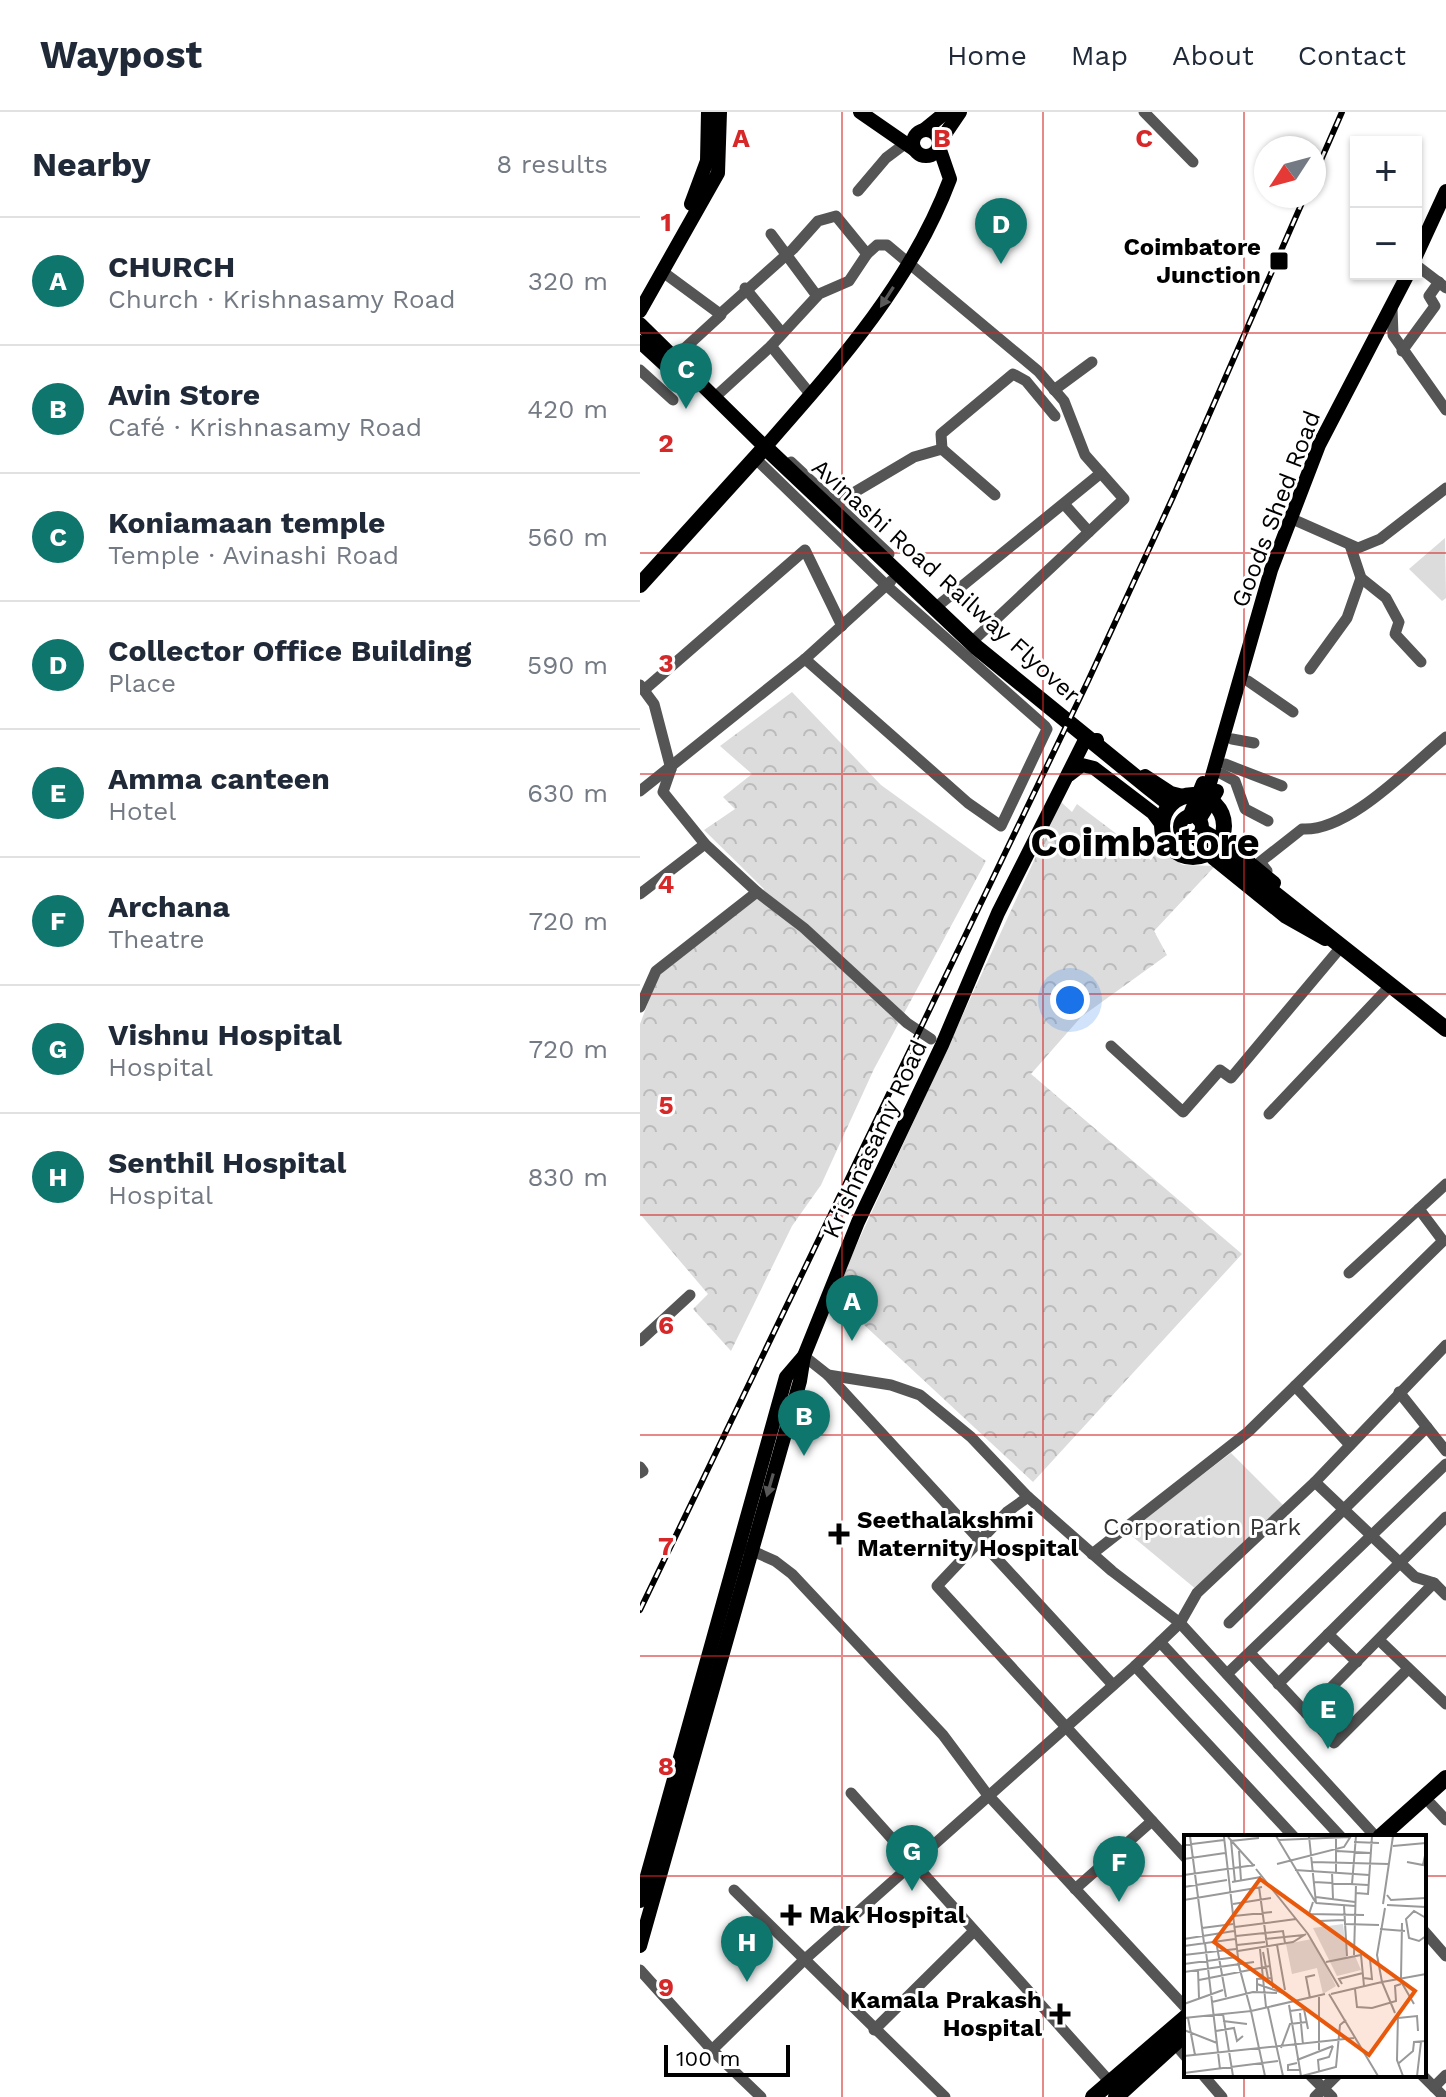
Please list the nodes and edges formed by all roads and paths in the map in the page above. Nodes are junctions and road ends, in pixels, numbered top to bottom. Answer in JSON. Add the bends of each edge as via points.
{"nodes":[{"id":1,"x":708,"y":112,"type":"edge"},
{"id":2,"x":720,"y":112,"type":"edge"},
{"id":3,"x":860,"y":112,"type":"edge"},
{"id":4,"x":946,"y":112,"type":"edge"},
{"id":5,"x":960,"y":112,"type":"edge"},
{"id":6,"x":1144,"y":112,"type":"edge"},
{"id":7,"x":878,"y":116,"type":"edge"},
{"id":8,"x":922,"y":131,"type":"junction"},
{"id":9,"x":939,"y":145,"type":"junction"},
{"id":10,"x":915,"y":150,"type":"junction"},
{"id":11,"x":1193,"y":162,"type":"dead end"},
{"id":12,"x":950,"y":179,"type":"junction"},
{"id":13,"x":858,"y":191,"type":"dead end"},
{"id":14,"x":1446,"y":191,"type":"edge"},
{"id":15,"x":771,"y":234,"type":"dead end"},
{"id":16,"x":1422,"y":247,"type":"edge"},
{"id":17,"x":788,"y":253,"type":"junction"},
{"id":18,"x":867,"y":254,"type":"junction"},
{"id":19,"x":909,"y":262,"type":"junction"},
{"id":20,"x":1422,"y":271,"type":"edge"},
{"id":21,"x":663,"y":272,"type":"junction"},
{"id":22,"x":1407,"y":280,"type":"edge"},
{"id":23,"x":1442,"y":285,"type":"edge"},
{"id":24,"x":745,"y":288,"type":"junction"},
{"id":25,"x":640,"y":295,"type":"edge"},
{"id":26,"x":817,"y":296,"type":"junction"},
{"id":27,"x":1392,"y":308,"type":"junction"},
{"id":28,"x":640,"y":311,"type":"edge"},
{"id":29,"x":721,"y":315,"type":"dead end"},
{"id":30,"x":640,"y":324,"type":"edge"},
{"id":31,"x":782,"y":333,"type":"junction"},
{"id":32,"x":771,"y":346,"type":"junction"},
{"id":33,"x":643,"y":349,"type":"edge"},
{"id":34,"x":1402,"y":351,"type":"junction"},
{"id":35,"x":674,"y":358,"type":"junction"},
{"id":36,"x":1092,"y":362,"type":"dead end"},
{"id":37,"x":640,"y":370,"type":"edge"},
{"id":38,"x":1054,"y":390,"type":"junction"},
{"id":39,"x":811,"y":395,"type":"junction"},
{"id":40,"x":714,"y":398,"type":"junction"},
{"id":41,"x":673,"y":400,"type":"dead end"},
{"id":42,"x":1446,"y":410,"type":"edge"},
{"id":43,"x":1055,"y":416,"type":"dead end"},
{"id":44,"x":942,"y":449,"type":"junction"},
{"id":45,"x":762,"y":456,"type":"junction"},
{"id":46,"x":1101,"y":473,"type":"junction"},
{"id":47,"x":1446,"y":488,"type":"edge"},
{"id":48,"x":995,"y":495,"type":"dead end"},
{"id":49,"x":838,"y":502,"type":"junction"},
{"id":50,"x":1064,"y":504,"type":"junction"},
{"id":51,"x":1290,"y":518,"type":"junction"},
{"id":52,"x":1089,"y":532,"type":"junction"},
{"id":53,"x":1350,"y":545,"type":"junction"},
{"id":54,"x":1361,"y":578,"type":"junction"},
{"id":55,"x":898,"y":580,"type":"junction"},
{"id":56,"x":640,"y":585,"type":"edge"},
{"id":57,"x":640,"y":598,"type":"edge"},
{"id":58,"x":940,"y":604,"type":"junction"},
{"id":59,"x":842,"y":626,"type":"junction"},
{"id":60,"x":1253,"y":632,"type":"junction"},
{"id":61,"x":977,"y":637,"type":"junction"},
{"id":62,"x":805,"y":659,"type":"junction"},
{"id":63,"x":1421,"y":662,"type":"dead end"},
{"id":64,"x":1310,"y":669,"type":"dead end"},
{"id":65,"x":1248,"y":681,"type":"junction"},
{"id":66,"x":642,"y":687,"type":"edge"},
{"id":67,"x":1293,"y":712,"type":"dead end"},
{"id":68,"x":1039,"y":720,"type":"junction"},
{"id":69,"x":1446,"y":737,"type":"edge"},
{"id":70,"x":1232,"y":739,"type":"junction"},
{"id":71,"x":1254,"y":743,"type":"dead end"},
{"id":72,"x":671,"y":769,"type":"junction"},
{"id":73,"x":1224,"y":769,"type":"junction"},
{"id":74,"x":1066,"y":779,"type":"junction"},
{"id":75,"x":1282,"y":786,"type":"dead end"},
{"id":76,"x":640,"y":791,"type":"edge"},
{"id":77,"x":1206,"y":797,"type":"junction"},
{"id":78,"x":1171,"y":809,"type":"junction"},
{"id":79,"x":1268,"y":821,"type":"dead end"},
{"id":80,"x":1193,"y":825,"type":"junction"},
{"id":81,"x":705,"y":844,"type":"junction"},
{"id":82,"x":1218,"y":844,"type":"junction"},
{"id":83,"x":1268,"y":884,"type":"junction"},
{"id":84,"x":757,"y":892,"type":"junction"},
{"id":85,"x":640,"y":894,"type":"edge"},
{"id":86,"x":1339,"y":946,"type":"junction"},
{"id":87,"x":1390,"y":986,"type":"junction"},
{"id":88,"x":640,"y":1007,"type":"edge"},
{"id":89,"x":1446,"y":1029,"type":"edge"},
{"id":90,"x":931,"y":1039,"type":"dead end"},
{"id":91,"x":1111,"y":1046,"type":"dead end"},
{"id":92,"x":1269,"y":1114,"type":"dead end"},
{"id":93,"x":1446,"y":1184,"type":"edge"},
{"id":94,"x":1419,"y":1209,"type":"junction"},
{"id":95,"x":1444,"y":1243,"type":"edge"},
{"id":96,"x":1349,"y":1273,"type":"dead end"},
{"id":97,"x":690,"y":1295,"type":"dead end"},
{"id":98,"x":640,"y":1341,"type":"edge"},
{"id":99,"x":1446,"y":1345,"type":"edge"},
{"id":100,"x":804,"y":1356,"type":"junction"},
{"id":101,"x":828,"y":1375,"type":"junction"},
{"id":102,"x":1295,"y":1386,"type":"junction"},
{"id":103,"x":1399,"y":1392,"type":"junction"},
{"id":104,"x":1427,"y":1427,"type":"junction"},
{"id":105,"x":1350,"y":1445,"type":"junction"},
{"id":106,"x":1446,"y":1451,"type":"edge"},
{"id":107,"x":1446,"y":1464,"type":"edge"},
{"id":108,"x":640,"y":1467,"type":"edge"},
{"id":109,"x":640,"y":1473,"type":"edge"},
{"id":110,"x":1315,"y":1482,"type":"junction"},
{"id":111,"x":1028,"y":1497,"type":"junction"},
{"id":112,"x":1344,"y":1510,"type":"junction"},
{"id":113,"x":1446,"y":1517,"type":"edge"},
{"id":114,"x":1371,"y":1536,"type":"junction"},
{"id":115,"x":979,"y":1540,"type":"junction"},
{"id":116,"x":745,"y":1548,"type":"junction"},
{"id":117,"x":1092,"y":1554,"type":"junction"},
{"id":118,"x":1400,"y":1563,"type":"junction"},
{"id":119,"x":1434,"y":1583,"type":"junction"},
{"id":120,"x":1446,"y":1595,"type":"edge"},
{"id":121,"x":1180,"y":1623,"type":"junction"},
{"id":122,"x":1229,"y":1623,"type":"dead end"},
{"id":123,"x":1328,"y":1634,"type":"junction"},
{"id":124,"x":1379,"y":1640,"type":"junction"},
{"id":125,"x":1160,"y":1642,"type":"junction"},
{"id":126,"x":1250,"y":1653,"type":"junction"},
{"id":127,"x":1357,"y":1662,"type":"junction"},
{"id":128,"x":1135,"y":1666,"type":"junction"},
{"id":129,"x":1408,"y":1669,"type":"junction"},
{"id":130,"x":1227,"y":1674,"type":"junction"},
{"id":131,"x":1278,"y":1684,"type":"junction"},
{"id":132,"x":1113,"y":1685,"type":"junction"},
{"id":133,"x":1446,"y":1704,"type":"edge"},
{"id":134,"x":1306,"y":1713,"type":"junction"},
{"id":135,"x":1065,"y":1725,"type":"junction"},
{"id":136,"x":1446,"y":1778,"type":"edge"},
{"id":137,"x":1446,"y":1791,"type":"edge"},
{"id":138,"x":851,"y":1793,"type":"dead end"},
{"id":139,"x":987,"y":1794,"type":"junction"},
{"id":140,"x":1431,"y":1804,"type":"junction"},
{"id":141,"x":1446,"y":1820,"type":"edge"},
{"id":142,"x":1152,"y":1821,"type":"junction"},
{"id":143,"x":1292,"y":1835,"type":"edge"},
{"id":144,"x":1339,"y":1835,"type":"edge"},
{"id":145,"x":1376,"y":1835,"type":"edge"},
{"id":146,"x":1380,"y":1835,"type":"edge"},
{"id":147,"x":1396,"y":1835,"type":"edge"},
{"id":148,"x":1184,"y":1856,"type":"edge"},
{"id":149,"x":913,"y":1865,"type":"junction"},
{"id":150,"x":1075,"y":1889,"type":"junction"},
{"id":151,"x":734,"y":1890,"type":"dead end"},
{"id":152,"x":640,"y":1901,"type":"edge"},
{"id":153,"x":973,"y":1932,"type":"junction"},
{"id":154,"x":1426,"y":1933,"type":"edge"},
{"id":155,"x":640,"y":1946,"type":"edge"},
{"id":156,"x":1446,"y":1956,"type":"edge"},
{"id":157,"x":804,"y":1960,"type":"junction"},
{"id":158,"x":640,"y":1970,"type":"edge"},
{"id":159,"x":1184,"y":2006,"type":"edge"},
{"id":160,"x":1184,"y":2019,"type":"edge"},
{"id":161,"x":874,"y":2030,"type":"junction"},
{"id":162,"x":1180,"y":2038,"type":"edge"},
{"id":163,"x":712,"y":2050,"type":"junction"},
{"id":164,"x":1446,"y":2075,"type":"edge"},
{"id":165,"x":1205,"y":2077,"type":"edge"},
{"id":166,"x":1311,"y":2077,"type":"edge"},
{"id":167,"x":1336,"y":2077,"type":"edge"},
{"id":168,"x":1424,"y":2077,"type":"edge"},
{"id":169,"x":1434,"y":2087,"type":"junction"},
{"id":170,"x":1113,"y":2089,"type":"edge"},
{"id":171,"x":1324,"y":2094,"type":"edge"},
{"id":172,"x":761,"y":2097,"type":"edge"},
{"id":173,"x":945,"y":2097,"type":"edge"},
{"id":174,"x":1093,"y":2097,"type":"edge"},
{"id":175,"x":1222,"y":2097,"type":"edge"},
{"id":176,"x":1444,"y":2097,"type":"edge"}],
"edges":[{"from":1,"to":25,"type":"main road","via":[[709,144],[698,190]]},
{"from":2,"to":21,"type":"main road","via":[[718,173]]},
{"from":3,"to":10,"type":"main road"},
{"from":4,"to":8,"type":"main road"},
{"from":5,"to":9,"type":"main road"},
{"from":6,"to":11,"type":"street"},
{"from":7,"to":8,"type":"main road","via":[[905,130]]},
{"from":8,"to":9,"type":"main road","via":[[936,135]]},
{"from":8,"to":10,"type":"main road","via":[[914,138]]},
{"from":9,"to":10,"type":"main road"},
{"from":9,"to":12,"type":"main road"},
{"from":10,"to":12,"type":"main road"},
{"from":10,"to":13,"type":"street","via":[[886,158]]},
{"from":12,"to":19,"type":"main road"},
{"from":14,"to":16,"type":"main road","name":"Goods Shed Road"},
{"from":15,"to":17,"type":"street"},
{"from":17,"to":18,"type":"street","via":[[818,221],[836,216]]},
{"from":17,"to":24,"type":"street"},
{"from":17,"to":26,"type":"street"},
{"from":18,"to":19,"type":"street","via":[[877,245],[887,245]]},
{"from":18,"to":26,"type":"street","via":[[849,281]]},
{"from":19,"to":38,"type":"street"},
{"from":19,"to":39,"type":"main road","one_way":true,"via":[[852,348]]},
{"from":20,"to":23,"type":"street"},
{"from":21,"to":24,"type":"street","via":[[720,314]]},
{"from":21,"to":28,"type":"main road"},
{"from":22,"to":27,"type":"main road","name":"Goods Shed Road"},
{"from":23,"to":34,"type":"street","via":[[1429,296],[1435,306],[1429,317]]},
{"from":24,"to":31,"type":"street"},
{"from":26,"to":31,"type":"street"},
{"from":27,"to":34,"type":"street","via":[[1393,335]]},
{"from":27,"to":51,"type":"main road","name":"Goods Shed Road","via":[[1319,445]]},
{"from":29,"to":35,"type":"street"},
{"from":30,"to":35,"type":"main road"},
{"from":31,"to":32,"type":"street"},
{"from":32,"to":39,"type":"street"},
{"from":32,"to":40,"type":"street"},
{"from":33,"to":45,"type":"main road"},
{"from":34,"to":42,"type":"street"},
{"from":35,"to":40,"type":"main road"},
{"from":36,"to":38,"type":"street"},
{"from":37,"to":41,"type":"street"},
{"from":38,"to":46,"type":"street","via":[[1064,401],[1085,455]]},
{"from":39,"to":45,"type":"main road"},
{"from":40,"to":45,"type":"main road"},
{"from":43,"to":44,"type":"street","via":[[1026,381],[1013,374],[941,434]]},
{"from":44,"to":48,"type":"street"},
{"from":44,"to":49,"type":"street","via":[[914,457]]},
{"from":45,"to":49,"type":"street","via":[[786,457]]},
{"from":45,"to":55,"type":"street"},
{"from":45,"to":56,"type":"highway"},
{"from":45,"to":57,"type":"highway"},
{"from":45,"to":78,"type":"highway","name":"Avinashi Road Railway Flyover","via":[[964,647]]},
{"from":46,"to":50,"type":"street"},
{"from":46,"to":52,"type":"street","via":[[1124,499]]},
{"from":47,"to":53,"type":"street","via":[[1380,539],[1358,548]]},
{"from":49,"to":55,"type":"street"},
{"from":50,"to":52,"type":"street"},
{"from":50,"to":58,"type":"street"},
{"from":51,"to":53,"type":"street"},
{"from":51,"to":60,"type":"main road","name":"Goods Shed Road"},
{"from":52,"to":61,"type":"street"},
{"from":53,"to":54,"type":"street"},
{"from":54,"to":63,"type":"street","via":[[1386,598],[1399,622],[1395,634]]},
{"from":54,"to":64,"type":"street","via":[[1347,618]]},
{"from":55,"to":58,"type":"street"},
{"from":55,"to":59,"type":"street"},
{"from":55,"to":68,"type":"street"},
{"from":58,"to":61,"type":"street"},
{"from":59,"to":62,"type":"street"},
{"from":59,"to":66,"type":"street","via":[[805,550]]},
{"from":60,"to":65,"type":"main road","via":[[1255,656]]},
{"from":60,"to":77,"type":"main road"},
{"from":60,"to":80,"type":"main road","via":[[1240,649]]},
{"from":61,"to":68,"type":"street","via":[[1051,701]]},
{"from":62,"to":68,"type":"street","via":[[1001,826],[1047,729]]},
{"from":62,"to":72,"type":"street"},
{"from":65,"to":67,"type":"street"},
{"from":65,"to":70,"type":"main road"},
{"from":66,"to":72,"type":"street","via":[[654,704]]},
{"from":69,"to":83,"type":"street","via":[[1347,817],[1316,830],[1302,829],[1260,862],[1276,877]]},
{"from":70,"to":71,"type":"street"},
{"from":70,"to":73,"type":"main road"},
{"from":72,"to":76,"type":"street"},
{"from":72,"to":81,"type":"street","via":[[663,792]]},
{"from":73,"to":75,"type":"street"},
{"from":73,"to":79,"type":"street","via":[[1235,781],[1245,809]]},
{"from":73,"to":80,"type":"main road","via":[[1216,792]]},
{"from":74,"to":78,"type":"main road","via":[[1082,765],[1094,768],[1153,813]]},
{"from":74,"to":78,"type":"main road","name":"Krishnasamy Road","via":[[1084,742],[1100,741],[1171,793]]},
{"from":74,"to":100,"type":"main road","name":"Krishnasamy Road","via":[[998,913],[858,1222]]},
{"from":77,"to":78,"type":"highway"},
{"from":77,"to":82,"type":"highway","via":[[1224,818]]},
{"from":78,"to":80,"type":"main road"},
{"from":78,"to":82,"type":"highway","via":[[1163,835],[1175,852],[1195,858]]},
{"from":80,"to":83,"type":"main road"},
{"from":80,"to":86,"type":"main road","via":[[1213,858],[1286,917]]},
{"from":81,"to":84,"type":"street"},
{"from":81,"to":85,"type":"street"},
{"from":82,"to":83,"type":"highway","via":[[1239,866]]},
{"from":83,"to":86,"type":"highway"},
{"from":84,"to":88,"type":"street","via":[[656,971]]},
{"from":84,"to":90,"type":"street"},
{"from":86,"to":87,"type":"highway"},
{"from":86,"to":91,"type":"street","via":[[1231,1078],[1220,1070],[1183,1112]]},
{"from":87,"to":89,"type":"highway"},
{"from":87,"to":92,"type":"street"},
{"from":93,"to":94,"type":"street"},
{"from":94,"to":95,"type":"street"},
{"from":94,"to":96,"type":"street"},
{"from":95,"to":102,"type":"street"},
{"from":97,"to":98,"type":"street"},
{"from":99,"to":103,"type":"street"},
{"from":100,"to":101,"type":"street"},
{"from":100,"to":116,"type":"main road","name":"Krishnasamy Road"},
{"from":101,"to":111,"type":"street","via":[[920,1395],[971,1437]]},
{"from":101,"to":115,"type":"street"},
{"from":102,"to":105,"type":"street"},
{"from":102,"to":117,"type":"street","via":[[1222,1454]]},
{"from":103,"to":104,"type":"street"},
{"from":103,"to":105,"type":"street"},
{"from":104,"to":106,"type":"street"},
{"from":104,"to":112,"type":"street"},
{"from":105,"to":110,"type":"street"},
{"from":107,"to":114,"type":"street"},
{"from":108,"to":109,"type":"street"},
{"from":110,"to":112,"type":"street"},
{"from":110,"to":121,"type":"street","via":[[1197,1593]]},
{"from":111,"to":115,"type":"street"},
{"from":111,"to":117,"type":"street"},
{"from":112,"to":114,"type":"street"},
{"from":112,"to":122,"type":"street"},
{"from":113,"to":118,"type":"street"},
{"from":114,"to":118,"type":"street"},
{"from":114,"to":126,"type":"street"},
{"from":115,"to":132,"type":"street"},
{"from":115,"to":135,"type":"street","via":[[937,1586]]},
{"from":116,"to":139,"type":"street","via":[[792,1574],[943,1735]]},
{"from":116,"to":152,"type":"main road"},
{"from":116,"to":155,"type":"main road","name":"Krishnasamy Road"},
{"from":117,"to":121,"type":"street"},
{"from":118,"to":119,"type":"street","via":[[1415,1577]]},
{"from":118,"to":123,"type":"street"},
{"from":119,"to":120,"type":"street"},
{"from":119,"to":124,"type":"street"},
{"from":121,"to":125,"type":"street"},
{"from":121,"to":130,"type":"street"},
{"from":123,"to":127,"type":"street"},
{"from":123,"to":131,"type":"street"},
{"from":124,"to":127,"type":"street"},
{"from":124,"to":129,"type":"street"},
{"from":125,"to":128,"type":"street"},
{"from":125,"to":144,"type":"street"},
{"from":126,"to":130,"type":"street"},
{"from":126,"to":131,"type":"street"},
{"from":127,"to":134,"type":"street"},
{"from":128,"to":132,"type":"street"},
{"from":128,"to":143,"type":"street"},
{"from":129,"to":133,"type":"street"},
{"from":129,"to":134,"type":"street","via":[[1334,1743]]},
{"from":130,"to":145,"type":"street"},
{"from":131,"to":134,"type":"street"},
{"from":132,"to":135,"type":"street"},
{"from":135,"to":139,"type":"street"},
{"from":135,"to":142,"type":"street"},
{"from":136,"to":146,"type":"highway"},
{"from":137,"to":140,"type":"highway"},
{"from":138,"to":149,"type":"street"},
{"from":139,"to":149,"type":"street"},
{"from":139,"to":150,"type":"street"},
{"from":140,"to":141,"type":"street"},
{"from":140,"to":147,"type":"highway"},
{"from":142,"to":148,"type":"street"},
{"from":142,"to":150,"type":"street"},
{"from":149,"to":153,"type":"street"},
{"from":149,"to":157,"type":"street"},
{"from":150,"to":159,"type":"street"},
{"from":151,"to":157,"type":"street"},
{"from":153,"to":161,"type":"street"},
{"from":153,"to":170,"type":"street"},
{"from":154,"to":156,"type":"street"},
{"from":157,"to":161,"type":"street"},
{"from":157,"to":163,"type":"street"},
{"from":158,"to":163,"type":"street"},
{"from":160,"to":170,"type":"highway"},
{"from":161,"to":173,"type":"street"},
{"from":162,"to":170,"type":"highway"},
{"from":163,"to":172,"type":"street"},
{"from":164,"to":169,"type":"street"},
{"from":165,"to":175,"type":"street"},
{"from":166,"to":171,"type":"street"},
{"from":167,"to":171,"type":"street"},
{"from":168,"to":169,"type":"street"},
{"from":169,"to":176,"type":"street"},
{"from":170,"to":174,"type":"highway"}]}
